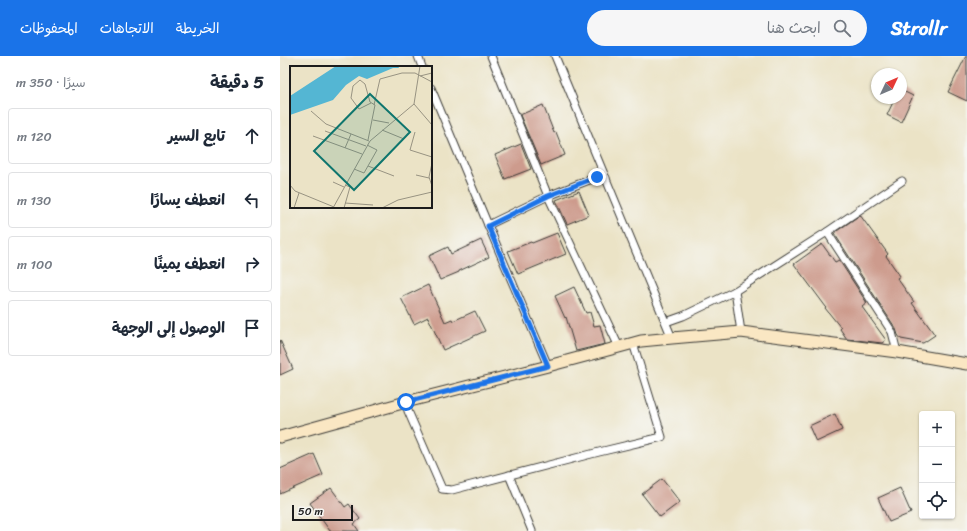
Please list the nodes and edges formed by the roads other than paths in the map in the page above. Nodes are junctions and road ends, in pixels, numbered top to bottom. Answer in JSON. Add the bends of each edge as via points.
{"nodes":[{"id":1,"x":418,"y":56,"type":"edge"},
{"id":2,"x":491,"y":56,"type":"edge"},
{"id":3,"x":555,"y":56,"type":"edge"},
{"id":4,"x":422,"y":66,"type":"edge"},
{"id":5,"x":432,"y":90,"type":"edge"},
{"id":6,"x":606,"y":178,"type":"junction"},
{"id":7,"x":902,"y":181,"type":"dead end"},
{"id":8,"x":548,"y":196,"type":"junction"},
{"id":9,"x":488,"y":226,"type":"junction"},
{"id":10,"x":827,"y":232,"type":"junction"},
{"id":11,"x":735,"y":291,"type":"junction"},
{"id":12,"x":666,"y":322,"type":"junction"},
{"id":13,"x":741,"y":332,"type":"junction"},
{"id":14,"x":672,"y":338,"type":"junction"},
{"id":15,"x":633,"y":343,"type":"junction"},
{"id":16,"x":619,"y":347,"type":"junction"},
{"id":17,"x":897,"y":352,"type":"junction"},
{"id":18,"x":967,"y":364,"type":"edge"},
{"id":19,"x":548,"y":366,"type":"junction"},
{"id":20,"x":406,"y":402,"type":"junction"},
{"id":21,"x":280,"y":437,"type":"edge"},
{"id":22,"x":509,"y":476,"type":"junction"},
{"id":23,"x":532,"y":531,"type":"edge"}],
"edges":[{"from":1,"to":4,"type":"street"},
{"from":2,"to":8,"type":"street"},
{"from":3,"to":6,"type":"street"},
{"from":5,"to":9,"type":"street"},
{"from":6,"to":8,"type":"street","via":[[597,177]]},
{"from":6,"to":12,"type":"street"},
{"from":7,"to":10,"type":"street"},
{"from":8,"to":9,"type":"street"},
{"from":8,"to":16,"type":"street"},
{"from":9,"to":19,"type":"street"},
{"from":10,"to":11,"type":"street"},
{"from":10,"to":17,"type":"street","via":[[892,332]]},
{"from":11,"to":12,"type":"street"},
{"from":11,"to":13,"type":"street"},
{"from":12,"to":14,"type":"street"},
{"from":13,"to":14,"type":"main road"},
{"from":13,"to":17,"type":"main road"},
{"from":14,"to":15,"type":"main road"},
{"from":15,"to":16,"type":"main road"},
{"from":15,"to":22,"type":"street","via":[[662,437]]},
{"from":16,"to":19,"type":"main road"},
{"from":17,"to":18,"type":"main road"},
{"from":19,"to":20,"type":"main road"},
{"from":20,"to":21,"type":"main road"},
{"from":20,"to":22,"type":"street","via":[[442,489],[452,490]]},
{"from":22,"to":23,"type":"street"}]}
